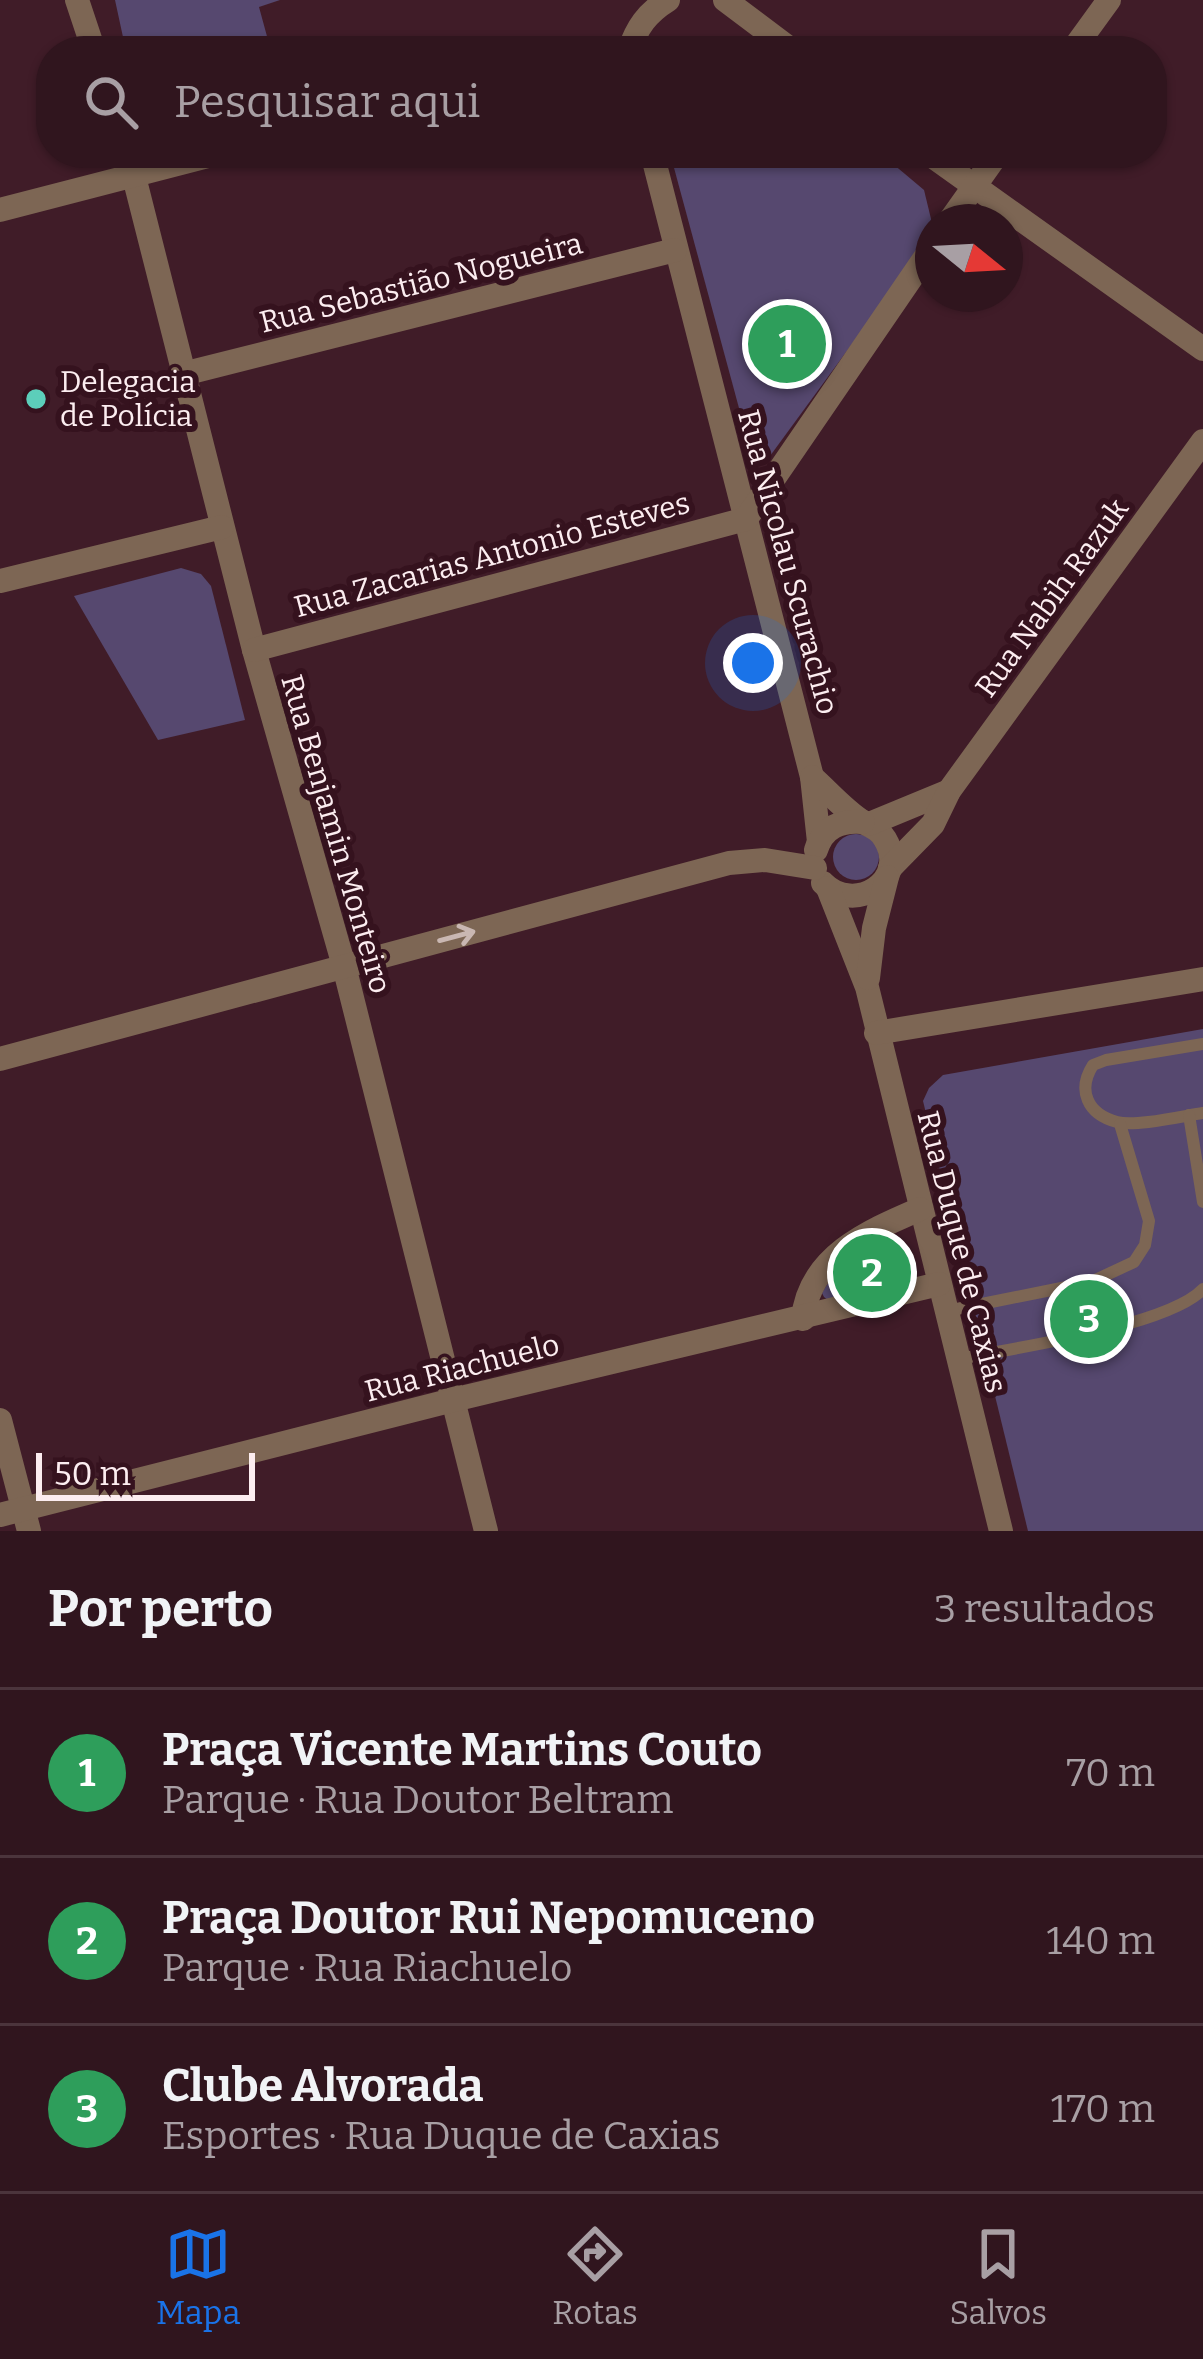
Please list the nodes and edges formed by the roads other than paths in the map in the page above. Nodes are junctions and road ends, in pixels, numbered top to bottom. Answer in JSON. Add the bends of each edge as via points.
{"nodes":[{"id":1,"x":77,"y":0,"type":"edge"},
{"id":2,"x":668,"y":0,"type":"edge"},
{"id":3,"x":725,"y":0,"type":"edge"},
{"id":4,"x":1109,"y":0,"type":"edge"},
{"id":5,"x":89,"y":36,"type":"edge"},
{"id":6,"x":634,"y":36,"type":"edge"},
{"id":7,"x":773,"y":36,"type":"edge"},
{"id":8,"x":1083,"y":36,"type":"edge"},
{"id":9,"x":123,"y":168,"type":"edge"},
{"id":10,"x":133,"y":168,"type":"edge"},
{"id":11,"x":656,"y":168,"type":"edge"},
{"id":12,"x":948,"y":168,"type":"edge"},
{"id":13,"x":987,"y":168,"type":"edge"},
{"id":14,"x":974,"y":187,"type":"junction"},
{"id":15,"x":962,"y":204,"type":"edge"},
{"id":16,"x":0,"y":211,"type":"edge"},
{"id":17,"x":675,"y":250,"type":"junction"},
{"id":18,"x":915,"y":272,"type":"edge"},
{"id":19,"x":1203,"y":349,"type":"edge"},
{"id":20,"x":183,"y":374,"type":"junction"},
{"id":21,"x":1203,"y":442,"type":"edge"},
{"id":22,"x":746,"y":519,"type":"junction"},
{"id":23,"x":222,"y":527,"type":"junction"},
{"id":24,"x":0,"y":581,"type":"edge"},
{"id":25,"x":254,"y":650,"type":"junction"},
{"id":26,"x":812,"y":777,"type":"junction"},
{"id":27,"x":949,"y":790,"type":"junction"},
{"id":28,"x":866,"y":823,"type":"junction"},
{"id":29,"x":819,"y":842,"type":"junction"},
{"id":30,"x":889,"y":873,"type":"junction"},
{"id":31,"x":822,"y":878,"type":"junction"},
{"id":32,"x":344,"y":966,"type":"junction"},
{"id":33,"x":1203,"y":980,"type":"edge"},
{"id":34,"x":867,"y":987,"type":"junction"},
{"id":35,"x":876,"y":1033,"type":"junction"},
{"id":36,"x":1203,"y":1044,"type":"edge"},
{"id":37,"x":0,"y":1059,"type":"edge"},
{"id":38,"x":1196,"y":1114,"type":"edge"},
{"id":39,"x":1120,"y":1124,"type":"junction"},
{"id":40,"x":1203,"y":1202,"type":"edge"},
{"id":41,"x":920,"y":1209,"type":"junction"},
{"id":42,"x":938,"y":1284,"type":"junction"},
{"id":43,"x":1203,"y":1288,"type":"edge"},
{"id":44,"x":946,"y":1311,"type":"junction"},
{"id":45,"x":803,"y":1319,"type":"junction"},
{"id":46,"x":958,"y":1359,"type":"junction"},
{"id":47,"x":453,"y":1400,"type":"junction"},
{"id":48,"x":0,"y":1420,"type":"edge"},
{"id":49,"x":18,"y":1519,"type":"edge"},
{"id":50,"x":486,"y":1531,"type":"edge"},
{"id":51,"x":1001,"y":1531,"type":"edge"}],
"edges":[{"from":1,"to":5,"type":"street"},
{"from":2,"to":6,"type":"street"},
{"from":3,"to":7,"type":"street"},
{"from":4,"to":8,"type":"street"},
{"from":9,"to":16,"type":"street"},
{"from":10,"to":20,"type":"street","name":"Rua Benjamin Monteiro"},
{"from":11,"to":17,"type":"street","name":"Rua Nicolau Scurachio"},
{"from":12,"to":14,"type":"street"},
{"from":13,"to":14,"type":"street"},
{"from":14,"to":15,"type":"street"},
{"from":14,"to":19,"type":"street"},
{"from":17,"to":20,"type":"street","name":"Rua Sebastião Nogueira"},
{"from":17,"to":22,"type":"street","name":"Rua Nicolau Scurachio"},
{"from":18,"to":22,"type":"street"},
{"from":20,"to":23,"type":"street","name":"Rua Benjamin Monteiro"},
{"from":21,"to":27,"type":"street","name":"Rua Nabih Razuk"},
{"from":22,"to":25,"type":"street","name":"Rua Zacarias Antonio Esteves"},
{"from":22,"to":26,"type":"street","name":"Rua Nicolau Scurachio"},
{"from":23,"to":24,"type":"street"},
{"from":23,"to":25,"type":"street","name":"Rua Benjamin Monteiro"},
{"from":25,"to":32,"type":"street","name":"Rua Benjamin Monteiro"},
{"from":26,"to":28,"type":"street"},
{"from":26,"to":29,"type":"street","name":"Rua Nicolau Scurachio"},
{"from":27,"to":28,"type":"street"},
{"from":27,"to":30,"type":"street","name":"Rua Nabih Razuk","via":[[933,824]]},
{"from":28,"to":29,"type":"street","via":[[836,824]]},
{"from":28,"to":30,"type":"street","via":[[888,843]]},
{"from":29,"to":31,"type":"street"},
{"from":30,"to":31,"type":"street","via":[[863,896],[839,896]]},
{"from":30,"to":34,"type":"street","name":"Rua Duque de Caxias"},
{"from":32,"to":31,"type":"street","one_way":true,"via":[[729,862],[765,860]]},
{"from":31,"to":34,"type":"street","name":"Rua Duque de Caxias"},
{"from":32,"to":37,"type":"street"},
{"from":32,"to":47,"type":"street","name":"Rua Benjamin Monteiro"},
{"from":33,"to":35,"type":"street"},
{"from":34,"to":35,"type":"street","name":"Rua Duque de Caxias"},
{"from":35,"to":41,"type":"street","name":"Rua Duque de Caxias"},
{"from":36,"to":39,"type":"lane","via":[[1093,1065],[1086,1100]]},
{"from":38,"to":39,"type":"lane"},
{"from":38,"to":40,"type":"lane"},
{"from":39,"to":44,"type":"lane","via":[[1149,1221],[1134,1262],[1091,1282]]},
{"from":41,"to":42,"type":"street","name":"Rua Duque de Caxias"},
{"from":41,"to":45,"type":"street","via":[[833,1258],[809,1291]]},
{"from":42,"to":44,"type":"street","name":"Rua Duque de Caxias"},
{"from":42,"to":45,"type":"street","name":"Rua Riachuelo"},
{"from":43,"to":46,"type":"lane","via":[[1179,1305],[1103,1329]]},
{"from":44,"to":46,"type":"street","name":"Rua Duque de Caxias"},
{"from":45,"to":47,"type":"street","name":"Rua Riachuelo"},
{"from":46,"to":51,"type":"street","name":"Rua Duque de Caxias"},
{"from":47,"to":49,"type":"street","name":"Rua Riachuelo"},
{"from":47,"to":50,"type":"street","name":"Rua Benjamin Monteiro"},
{"from":48,"to":49,"type":"street"}]}
